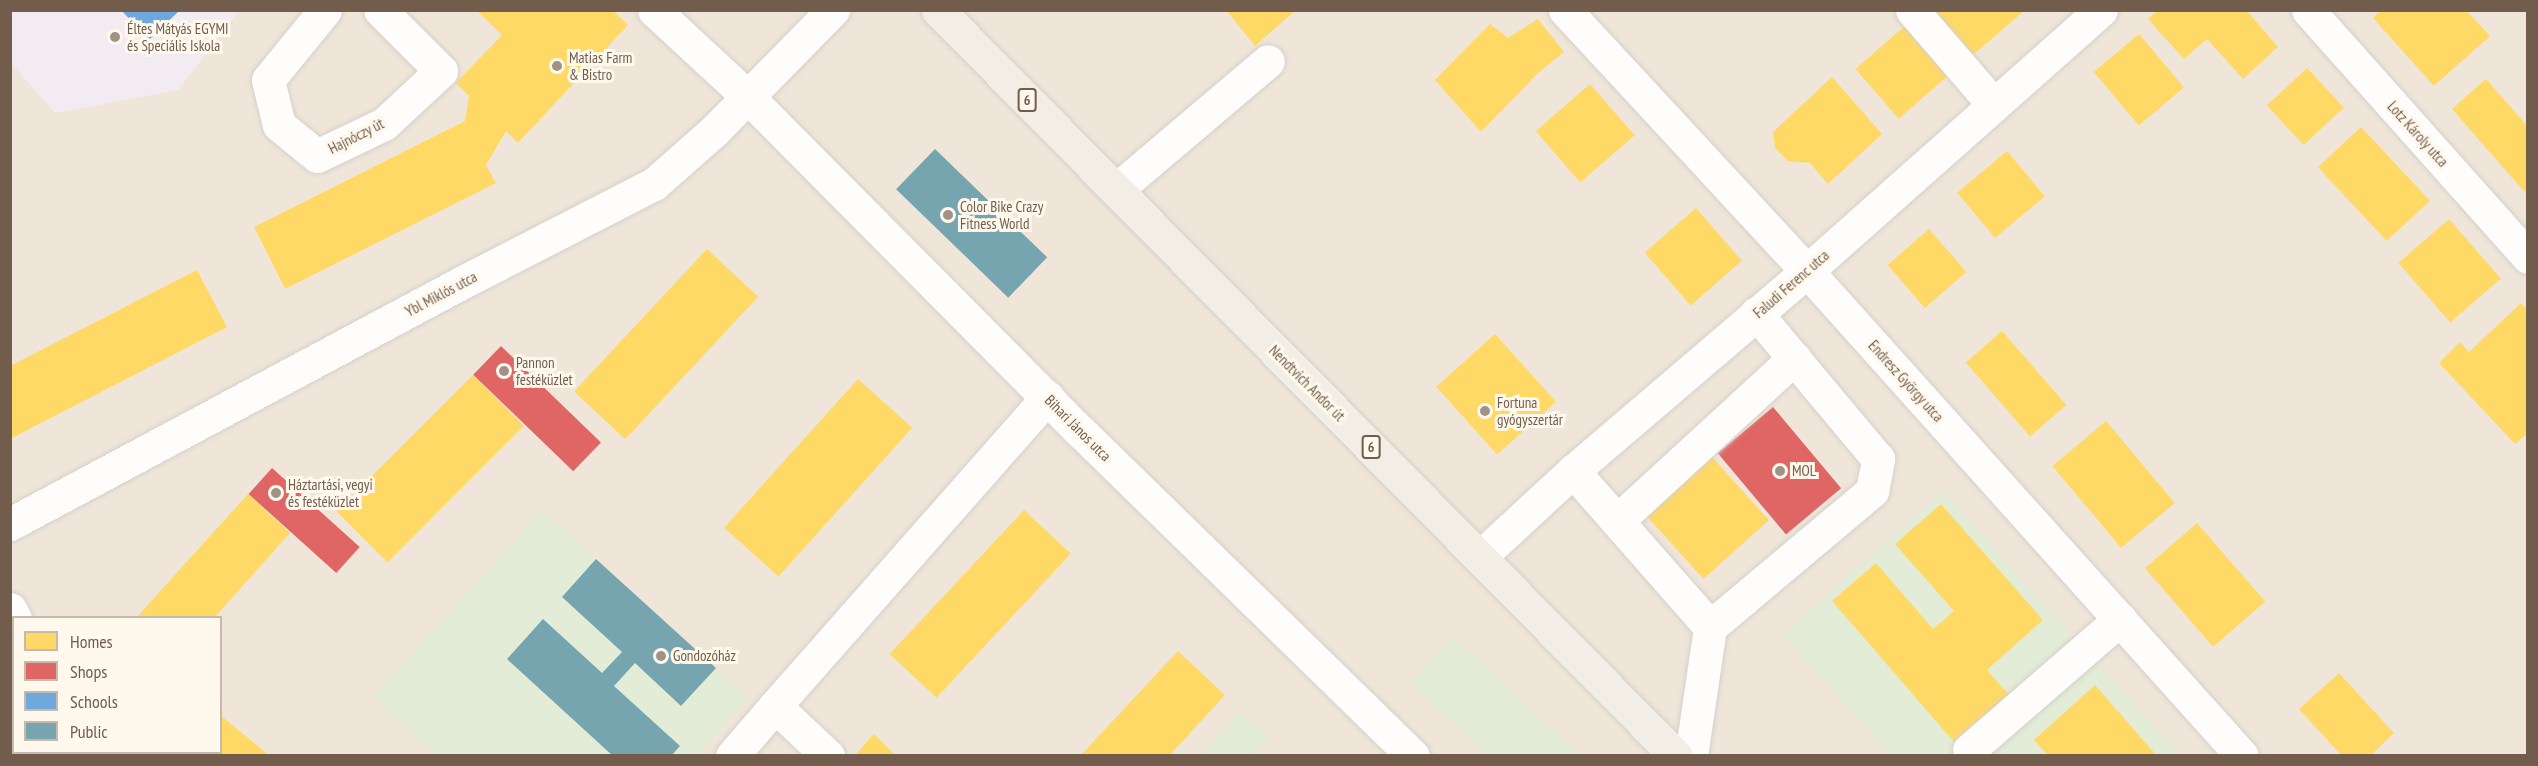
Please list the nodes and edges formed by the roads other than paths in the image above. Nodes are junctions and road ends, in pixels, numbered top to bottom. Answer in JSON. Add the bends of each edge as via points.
{"nodes":[{"id":1,"x":325,"y":10,"type":"edge"},
{"id":2,"x":380,"y":10,"type":"edge"},
{"id":3,"x":654,"y":10,"type":"edge"},
{"id":4,"x":833,"y":10,"type":"edge"},
{"id":5,"x":939,"y":10,"type":"edge"},
{"id":6,"x":1565,"y":10,"type":"edge"},
{"id":7,"x":1912,"y":10,"type":"edge"},
{"id":8,"x":2100,"y":10,"type":"edge"},
{"id":9,"x":2308,"y":10,"type":"edge"},
{"id":10,"x":1268,"y":62,"type":"dead end"},
{"id":11,"x":747,"y":96,"type":"junction"},
{"id":12,"x":1994,"y":105,"type":"junction"},
{"id":13,"x":1116,"y":190,"type":"junction"},
{"id":14,"x":2528,"y":257,"type":"edge"},
{"id":15,"x":1807,"y":272,"type":"junction"},
{"id":16,"x":1756,"y":314,"type":"junction"},
{"id":17,"x":1794,"y":358,"type":"junction"},
{"id":18,"x":1047,"y":397,"type":"junction"},
{"id":19,"x":1573,"y":471,"type":"junction"},
{"id":20,"x":1617,"y":521,"type":"junction"},
{"id":21,"x":10,"y":524,"type":"edge"},
{"id":22,"x":1480,"y":557,"type":"junction"},
{"id":23,"x":2120,"y":620,"type":"junction"},
{"id":24,"x":1710,"y":627,"type":"junction"},
{"id":25,"x":776,"y":705,"type":"junction"},
{"id":26,"x":1970,"y":750,"type":"dead end"},
{"id":27,"x":732,"y":756,"type":"edge"},
{"id":28,"x":828,"y":756,"type":"edge"},
{"id":29,"x":1413,"y":756,"type":"edge"},
{"id":30,"x":1676,"y":756,"type":"edge"},
{"id":31,"x":1691,"y":756,"type":"edge"},
{"id":32,"x":2242,"y":756,"type":"edge"}],
"edges":[{"from":1,"to":2,"type":"street","name":"Hajnóczy út","via":[[268,80],[279,125],[317,156],[384,124],[441,71]]},
{"from":3,"to":11,"type":"street"},
{"from":4,"to":11,"type":"street","name":"Ybl Miklós utca"},
{"from":5,"to":13,"type":"main road","name":"Nendtvich Andor út","number":"6"},
{"from":6,"to":15,"type":"street","name":"Endresz György utca"},
{"from":7,"to":12,"type":"street"},
{"from":8,"to":12,"type":"street","name":"Faludi Ferenc utca"},
{"from":9,"to":14,"type":"street","name":"Lotz Károly utca"},
{"from":10,"to":13,"type":"street"},
{"from":11,"to":18,"type":"street","name":"Bihari János utca"},
{"from":11,"to":21,"type":"street","name":"Ybl Miklós utca","via":[[654,184]]},
{"from":12,"to":15,"type":"street","name":"Faludi Ferenc utca"},
{"from":13,"to":22,"type":"main road","name":"Nendtvich Andor út","number":"6"},
{"from":15,"to":16,"type":"street","name":"Faludi Ferenc utca"},
{"from":15,"to":23,"type":"street","name":"Endresz György utca"},
{"from":16,"to":17,"type":"street"},
{"from":16,"to":19,"type":"street","name":"Faludi Ferenc utca"},
{"from":17,"to":20,"type":"street"},
{"from":17,"to":24,"type":"street","via":[[1878,459],[1872,491]]},
{"from":18,"to":25,"type":"street"},
{"from":18,"to":29,"type":"street","name":"Bihari János utca"},
{"from":19,"to":20,"type":"street"},
{"from":19,"to":22,"type":"street","name":"Faludi Ferenc utca"},
{"from":20,"to":24,"type":"street"},
{"from":22,"to":30,"type":"main road","name":"Nendtvich Andor út","number":"6"},
{"from":23,"to":26,"type":"street"},
{"from":23,"to":32,"type":"street","name":"Endresz György utca"},
{"from":24,"to":31,"type":"street"},
{"from":25,"to":27,"type":"street"},
{"from":25,"to":28,"type":"street"}]}
